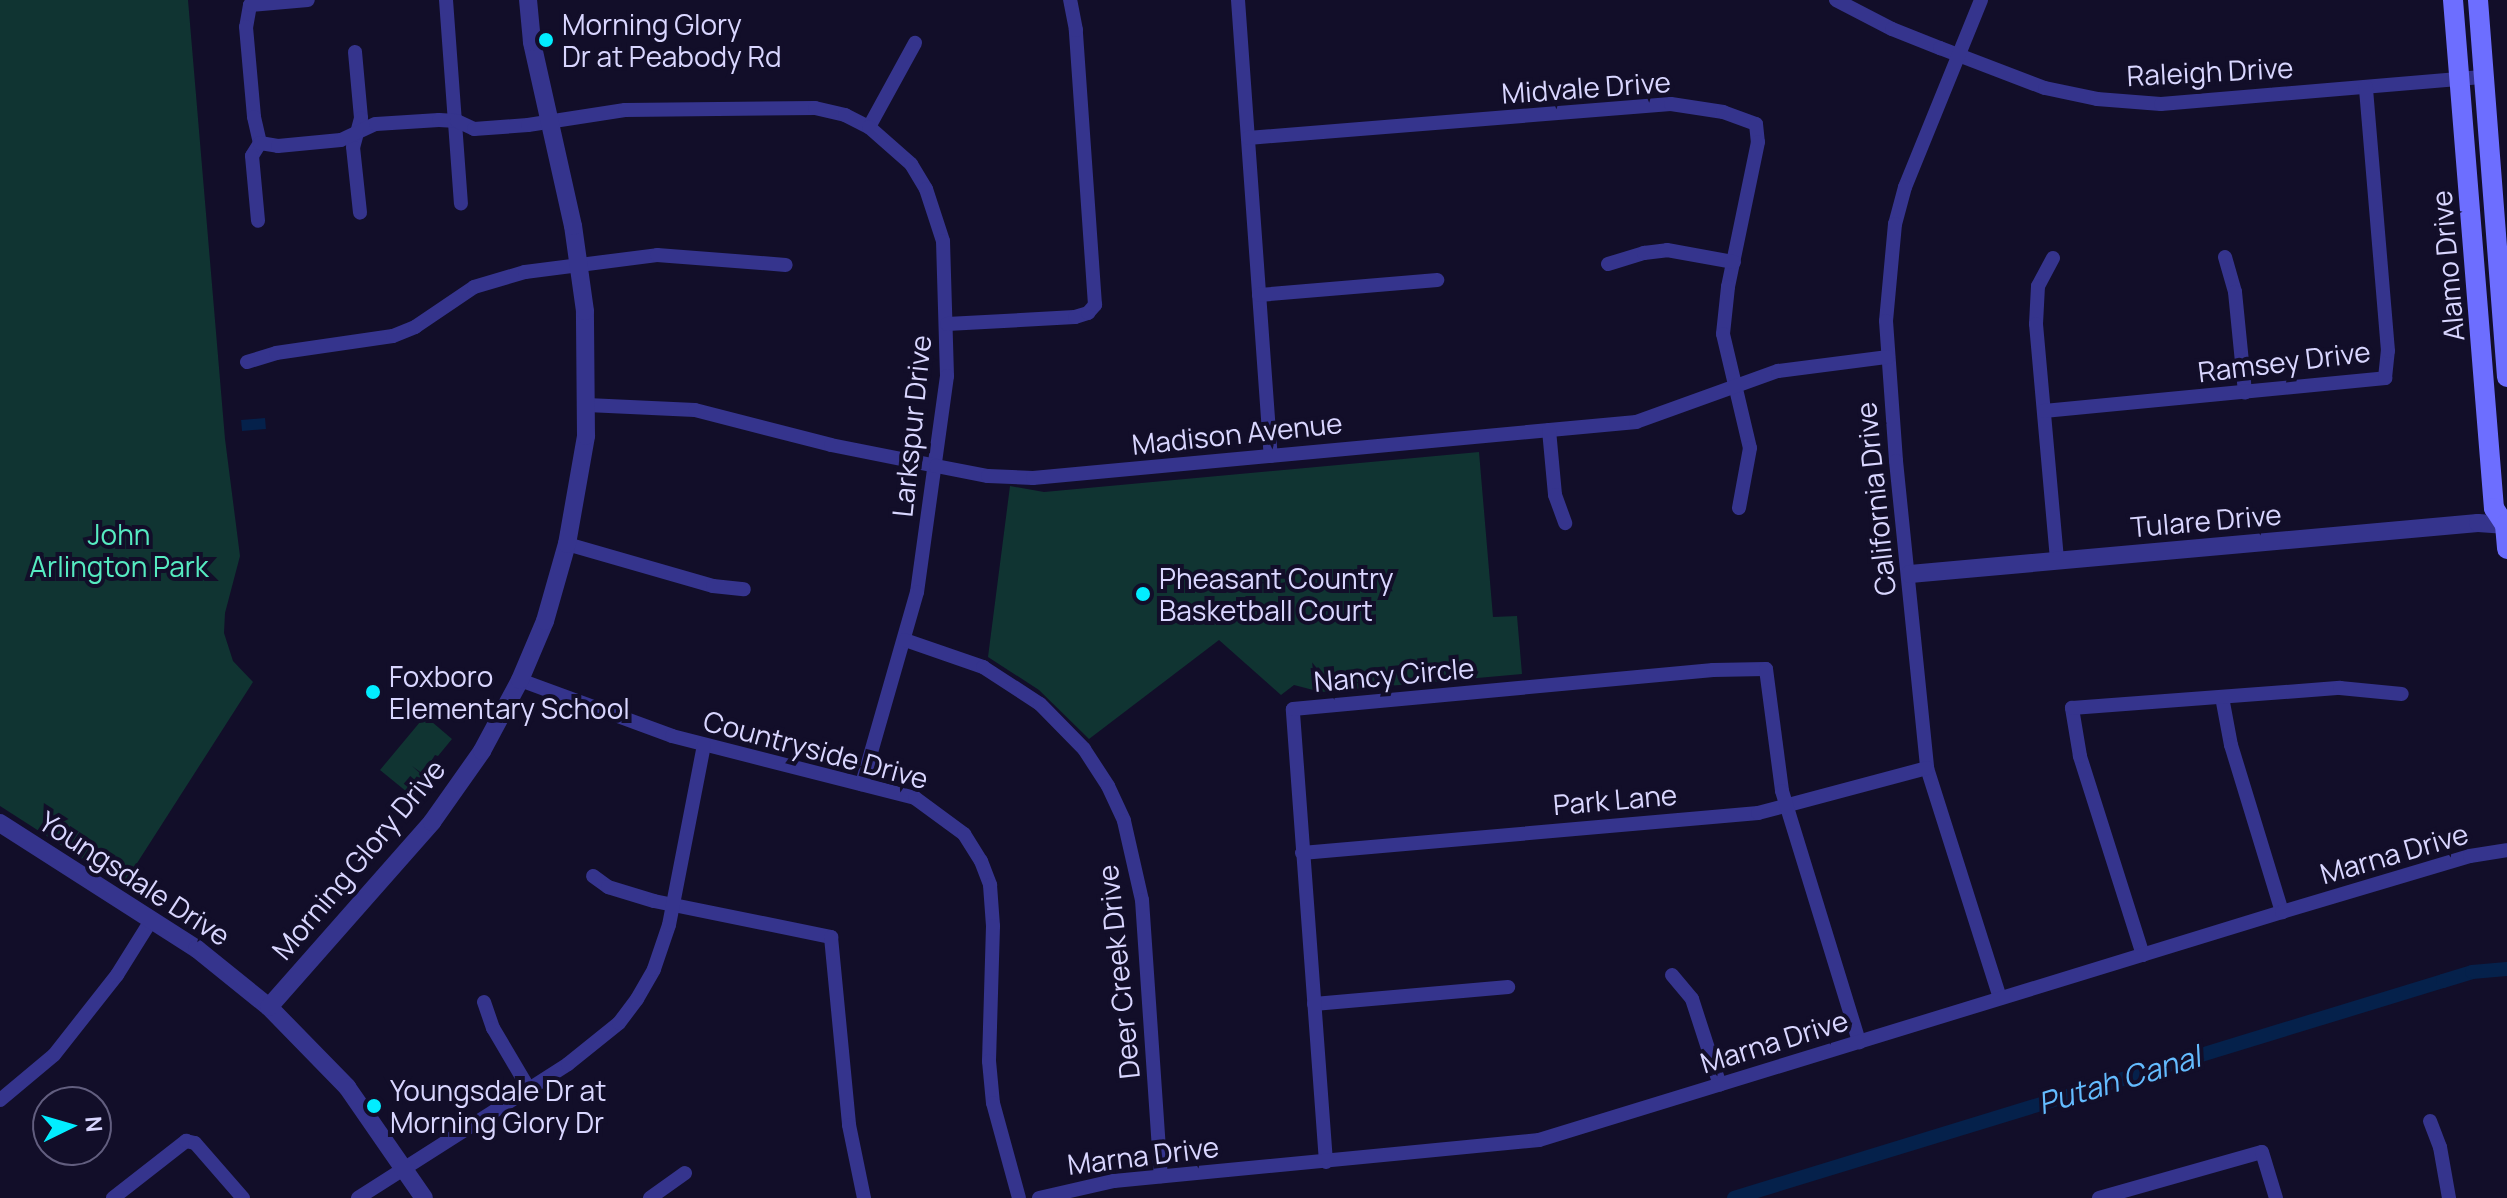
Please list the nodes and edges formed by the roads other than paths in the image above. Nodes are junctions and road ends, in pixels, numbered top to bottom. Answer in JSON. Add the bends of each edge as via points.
{"nodes":[{"id":1,"x":308,"y":0,"type":"edge"},
{"id":2,"x":446,"y":0,"type":"edge"},
{"id":3,"x":528,"y":0,"type":"edge"},
{"id":4,"x":1070,"y":0,"type":"edge"},
{"id":5,"x":1238,"y":0,"type":"edge"},
{"id":6,"x":1836,"y":0,"type":"edge"},
{"id":7,"x":1981,"y":0,"type":"edge"},
{"id":8,"x":2453,"y":0,"type":"edge"},
{"id":9,"x":2478,"y":0,"type":"edge"},
{"id":10,"x":248,"y":2,"type":"edge"},
{"id":11,"x":915,"y":43,"type":"dead end"},
{"id":12,"x":355,"y":52,"type":"dead end"},
{"id":13,"x":1959,"y":54,"type":"junction"},
{"id":14,"x":2485,"y":77,"type":"junction"},
{"id":15,"x":2460,"y":79,"type":"junction"},
{"id":16,"x":2366,"y":87,"type":"junction"},
{"id":17,"x":457,"y":121,"type":"junction"},
{"id":18,"x":549,"y":121,"type":"junction"},
{"id":19,"x":869,"y":127,"type":"junction"},
{"id":20,"x":357,"y":133,"type":"junction"},
{"id":21,"x":1248,"y":138,"type":"junction"},
{"id":22,"x":260,"y":143,"type":"junction"},
{"id":23,"x":461,"y":203,"type":"dead end"},
{"id":24,"x":360,"y":213,"type":"dead end"},
{"id":25,"x":258,"y":221,"type":"dead end"},
{"id":26,"x":2225,"y":257,"type":"dead end"},
{"id":27,"x":2053,"y":258,"type":"dead end"},
{"id":28,"x":1734,"y":262,"type":"junction"},
{"id":29,"x":579,"y":263,"type":"junction"},
{"id":30,"x":1608,"y":264,"type":"dead end"},
{"id":31,"x":786,"y":265,"type":"dead end"},
{"id":32,"x":1437,"y":280,"type":"dead end"},
{"id":33,"x":1259,"y":295,"type":"junction"},
{"id":34,"x":947,"y":324,"type":"junction"},
{"id":35,"x":1888,"y":357,"type":"junction"},
{"id":36,"x":247,"y":362,"type":"dead end"},
{"id":37,"x":2507,"y":377,"type":"edge"},
{"id":38,"x":1736,"y":385,"type":"junction"},
{"id":39,"x":2245,"y":393,"type":"junction"},
{"id":40,"x":587,"y":405,"type":"junction"},
{"id":41,"x":2044,"y":411,"type":"junction"},
{"id":42,"x":1549,"y":430,"type":"junction"},
{"id":43,"x":1271,"y":456,"type":"junction"},
{"id":44,"x":936,"y":466,"type":"junction"},
{"id":45,"x":1739,"y":508,"type":"dead end"},
{"id":46,"x":1565,"y":523,"type":"dead end"},
{"id":47,"x":2506,"y":524,"type":"edge"},
{"id":48,"x":567,"y":544,"type":"junction"},
{"id":49,"x":2507,"y":549,"type":"edge"},
{"id":50,"x":2057,"y":561,"type":"junction"},
{"id":51,"x":1910,"y":574,"type":"junction"},
{"id":52,"x":744,"y":589,"type":"dead end"},
{"id":53,"x":905,"y":640,"type":"junction"},
{"id":54,"x":520,"y":680,"type":"junction"},
{"id":55,"x":2402,"y":694,"type":"dead end"},
{"id":56,"x":2222,"y":697,"type":"junction"},
{"id":57,"x":704,"y":745,"type":"junction"},
{"id":58,"x":1927,"y":768,"type":"junction"},
{"id":59,"x":862,"y":784,"type":"junction"},
{"id":60,"x":1787,"y":807,"type":"junction"},
{"id":61,"x":0,"y":823,"type":"edge"},
{"id":62,"x":2507,"y":850,"type":"edge"},
{"id":63,"x":1302,"y":853,"type":"junction"},
{"id":64,"x":593,"y":876,"type":"dead end"},
{"id":65,"x":674,"y":906,"type":"junction"},
{"id":66,"x":2282,"y":912,"type":"junction"},
{"id":67,"x":152,"y":919,"type":"junction"},
{"id":68,"x":2143,"y":955,"type":"junction"},
{"id":69,"x":1672,"y":975,"type":"dead end"},
{"id":70,"x":1508,"y":987,"type":"dead end"},
{"id":71,"x":2000,"y":998,"type":"junction"},
{"id":72,"x":484,"y":1002,"type":"dead end"},
{"id":73,"x":1314,"y":1004,"type":"junction"},
{"id":74,"x":269,"y":1007,"type":"junction"},
{"id":75,"x":1859,"y":1042,"type":"junction"},
{"id":76,"x":1720,"y":1085,"type":"junction"},
{"id":77,"x":529,"y":1089,"type":"junction"},
{"id":78,"x":0,"y":1100,"type":"edge"},
{"id":79,"x":2430,"y":1121,"type":"dead end"},
{"id":80,"x":1326,"y":1162,"type":"junction"},
{"id":81,"x":405,"y":1167,"type":"junction"},
{"id":82,"x":685,"y":1173,"type":"dead end"},
{"id":83,"x":1161,"y":1176,"type":"junction"},
{"id":84,"x":113,"y":1198,"type":"edge"},
{"id":85,"x":243,"y":1198,"type":"edge"},
{"id":86,"x":358,"y":1198,"type":"edge"},
{"id":87,"x":424,"y":1198,"type":"edge"},
{"id":88,"x":650,"y":1198,"type":"edge"},
{"id":89,"x":864,"y":1198,"type":"edge"},
{"id":90,"x":1019,"y":1198,"type":"edge"},
{"id":91,"x":1039,"y":1198,"type":"edge"},
{"id":92,"x":2099,"y":1198,"type":"edge"},
{"id":93,"x":2276,"y":1198,"type":"edge"},
{"id":94,"x":2449,"y":1198,"type":"edge"}],
"edges":[{"from":1,"to":10,"type":"street"},
{"from":2,"to":17,"type":"street"},
{"from":3,"to":18,"type":"street","name":"Morning Glory Drive"},
{"from":4,"to":34,"type":"street","via":[[1095,305],[1075,317]]},
{"from":5,"to":21,"type":"street"},
{"from":6,"to":13,"type":"street","name":"Raleigh Drive","via":[[1892,29]]},
{"from":7,"to":13,"type":"street","name":"California Drive"},
{"from":8,"to":15,"type":"main road","name":"Alamo Drive"},
{"from":9,"to":14,"type":"main road","name":"Alamo Drive"},
{"from":10,"to":22,"type":"street","via":[[246,27]]},
{"from":11,"to":19,"type":"street"},
{"from":12,"to":20,"type":"street","via":[[361,118]]},
{"from":13,"to":16,"type":"street","name":"Raleigh Drive","via":[[2045,88],[2139,103]]},
{"from":13,"to":35,"type":"street","name":"California Drive","via":[[1917,151],[1895,224],[1888,273]]},
{"from":14,"to":15,"type":"street","name":"Raleigh Drive"},
{"from":14,"to":37,"type":"main road","name":"Alamo Drive"},
{"from":15,"to":16,"type":"street","name":"Raleigh Drive"},
{"from":15,"to":47,"type":"main road","name":"Alamo Drive","via":[[2494,508]]},
{"from":16,"to":39,"type":"street","name":"Ramsey Drive","via":[[2388,351],[2385,378]]},
{"from":17,"to":18,"type":"street","name":"Larkspur Drive","via":[[474,129]]},
{"from":17,"to":20,"type":"street","name":"Larkspur Drive","via":[[376,124]]},
{"from":17,"to":23,"type":"street"},
{"from":18,"to":19,"type":"street","name":"Larkspur Drive","via":[[625,110],[775,106],[815,108]]},
{"from":18,"to":29,"type":"street","name":"Morning Glory Drive"},
{"from":19,"to":34,"type":"street","name":"Larkspur Drive","via":[[911,164],[926,189],[943,241]]},
{"from":20,"to":22,"type":"street","name":"Larkspur Drive","via":[[341,140]]},
{"from":20,"to":24,"type":"street","via":[[353,147]]},
{"from":21,"to":28,"type":"street","name":"Midvale Drive","via":[[1671,104],[1723,112],[1756,124],[1758,142]]},
{"from":21,"to":33,"type":"street"},
{"from":22,"to":25,"type":"street","via":[[252,156]]},
{"from":26,"to":39,"type":"street","via":[[2235,292]]},
{"from":27,"to":41,"type":"street","via":[[2038,286]]},
{"from":28,"to":30,"type":"street","via":[[1667,250]]},
{"from":28,"to":38,"type":"street","name":"Midvale Drive","via":[[1723,334]]},
{"from":29,"to":31,"type":"street","via":[[657,255]]},
{"from":29,"to":36,"type":"street","via":[[496,278],[393,336]]},
{"from":29,"to":40,"type":"street","name":"Morning Glory Drive"},
{"from":32,"to":33,"type":"street"},
{"from":33,"to":43,"type":"street"},
{"from":34,"to":44,"type":"street","name":"Larkspur Drive","via":[[947,376]]},
{"from":35,"to":38,"type":"street","name":"Madison Avenue","via":[[1801,366]]},
{"from":35,"to":51,"type":"street","name":"California Drive"},
{"from":38,"to":42,"type":"street","name":"Madison Avenue","via":[[1636,422]]},
{"from":38,"to":45,"type":"street","name":"Midvale Drive","via":[[1750,448]]},
{"from":39,"to":41,"type":"street","name":"Ramsey Drive"},
{"from":40,"to":44,"type":"street","name":"Madison Avenue","via":[[695,410]]},
{"from":40,"to":48,"type":"street","name":"Morning Glory Drive","via":[[579,491]]},
{"from":41,"to":50,"type":"street"},
{"from":42,"to":43,"type":"street","name":"Madison Avenue"},
{"from":42,"to":46,"type":"street","via":[[1555,495]]},
{"from":43,"to":44,"type":"street","name":"Madison Avenue","via":[[1033,478]]},
{"from":44,"to":53,"type":"street","name":"Larkspur Drive"},
{"from":47,"to":49,"type":"main road","name":"Alamo Drive"},
{"from":47,"to":50,"type":"street","name":"Tulare Drive"},
{"from":48,"to":52,"type":"street","via":[[713,586]]},
{"from":48,"to":54,"type":"street","name":"Morning Glory Drive","via":[[545,621]]},
{"from":50,"to":51,"type":"street","name":"Tulare Drive"},
{"from":51,"to":58,"type":"street","name":"California Drive"},
{"from":53,"to":59,"type":"street","name":"Larkspur Drive"},
{"from":53,"to":83,"type":"street","name":"Deer Creek Drive","via":[[983,667],[1040,704],[1084,749],[1108,786],[1124,821],[1142,900]]},
{"from":54,"to":57,"type":"street","name":"Countryside Drive"},
{"from":54,"to":74,"type":"street","name":"Morning Glory Drive","via":[[445,805]]},
{"from":55,"to":56,"type":"street","via":[[2340,688]]},
{"from":56,"to":66,"type":"street","via":[[2231,745]]},
{"from":56,"to":68,"type":"street","via":[[2072,708],[2080,756]]},
{"from":57,"to":59,"type":"street","name":"Countryside Drive"},
{"from":57,"to":65,"type":"street"},
{"from":58,"to":60,"type":"street","name":"Park Lane"},
{"from":58,"to":71,"type":"street","name":"California Drive"},
{"from":59,"to":90,"type":"street","name":"Countryside Drive","via":[[915,798],[934,809],[964,834],[981,861],[993,905],[993,1103]]},
{"from":60,"to":63,"type":"street","name":"Park Lane"},
{"from":60,"to":63,"type":"street","name":"Nancy Circle","via":[[1766,669],[1349,703],[1293,709]]},
{"from":60,"to":75,"type":"street"},
{"from":61,"to":67,"type":"street","name":"Youngsdale Drive"},
{"from":62,"to":66,"type":"street","name":"Marna Drive","via":[[2470,856]]},
{"from":63,"to":73,"type":"street","name":"Nancy Circle"},
{"from":64,"to":65,"type":"street","via":[[608,887]]},
{"from":65,"to":77,"type":"street","via":[[654,969],[619,1023]]},
{"from":65,"to":89,"type":"street","via":[[831,937],[849,1125]]},
{"from":66,"to":68,"type":"street","name":"Marna Drive"},
{"from":67,"to":74,"type":"street","name":"Youngsdale Drive"},
{"from":67,"to":78,"type":"street","via":[[117,975],[54,1055]]},
{"from":68,"to":71,"type":"street","name":"Marna Drive"},
{"from":69,"to":76,"type":"street","via":[[1692,999]]},
{"from":70,"to":73,"type":"street"},
{"from":71,"to":75,"type":"street","name":"Marna Drive"},
{"from":72,"to":77,"type":"street"},
{"from":73,"to":80,"type":"street","name":"Nancy Circle"},
{"from":74,"to":81,"type":"street","name":"Youngsdale Drive","via":[[347,1087]]},
{"from":75,"to":76,"type":"street","name":"Marna Drive"},
{"from":76,"to":80,"type":"street","name":"Marna Drive","via":[[1539,1140]]},
{"from":77,"to":81,"type":"street"},
{"from":79,"to":94,"type":"street"},
{"from":80,"to":83,"type":"street","name":"Marna Drive"},
{"from":81,"to":86,"type":"street"},
{"from":81,"to":87,"type":"street","name":"Youngsdale Drive"},
{"from":82,"to":88,"type":"street"},
{"from":83,"to":91,"type":"street","name":"Marna Drive"},
{"from":84,"to":85,"type":"street","via":[[186,1141],[195,1143]]},
{"from":92,"to":93,"type":"street","via":[[2262,1152]]}]}
